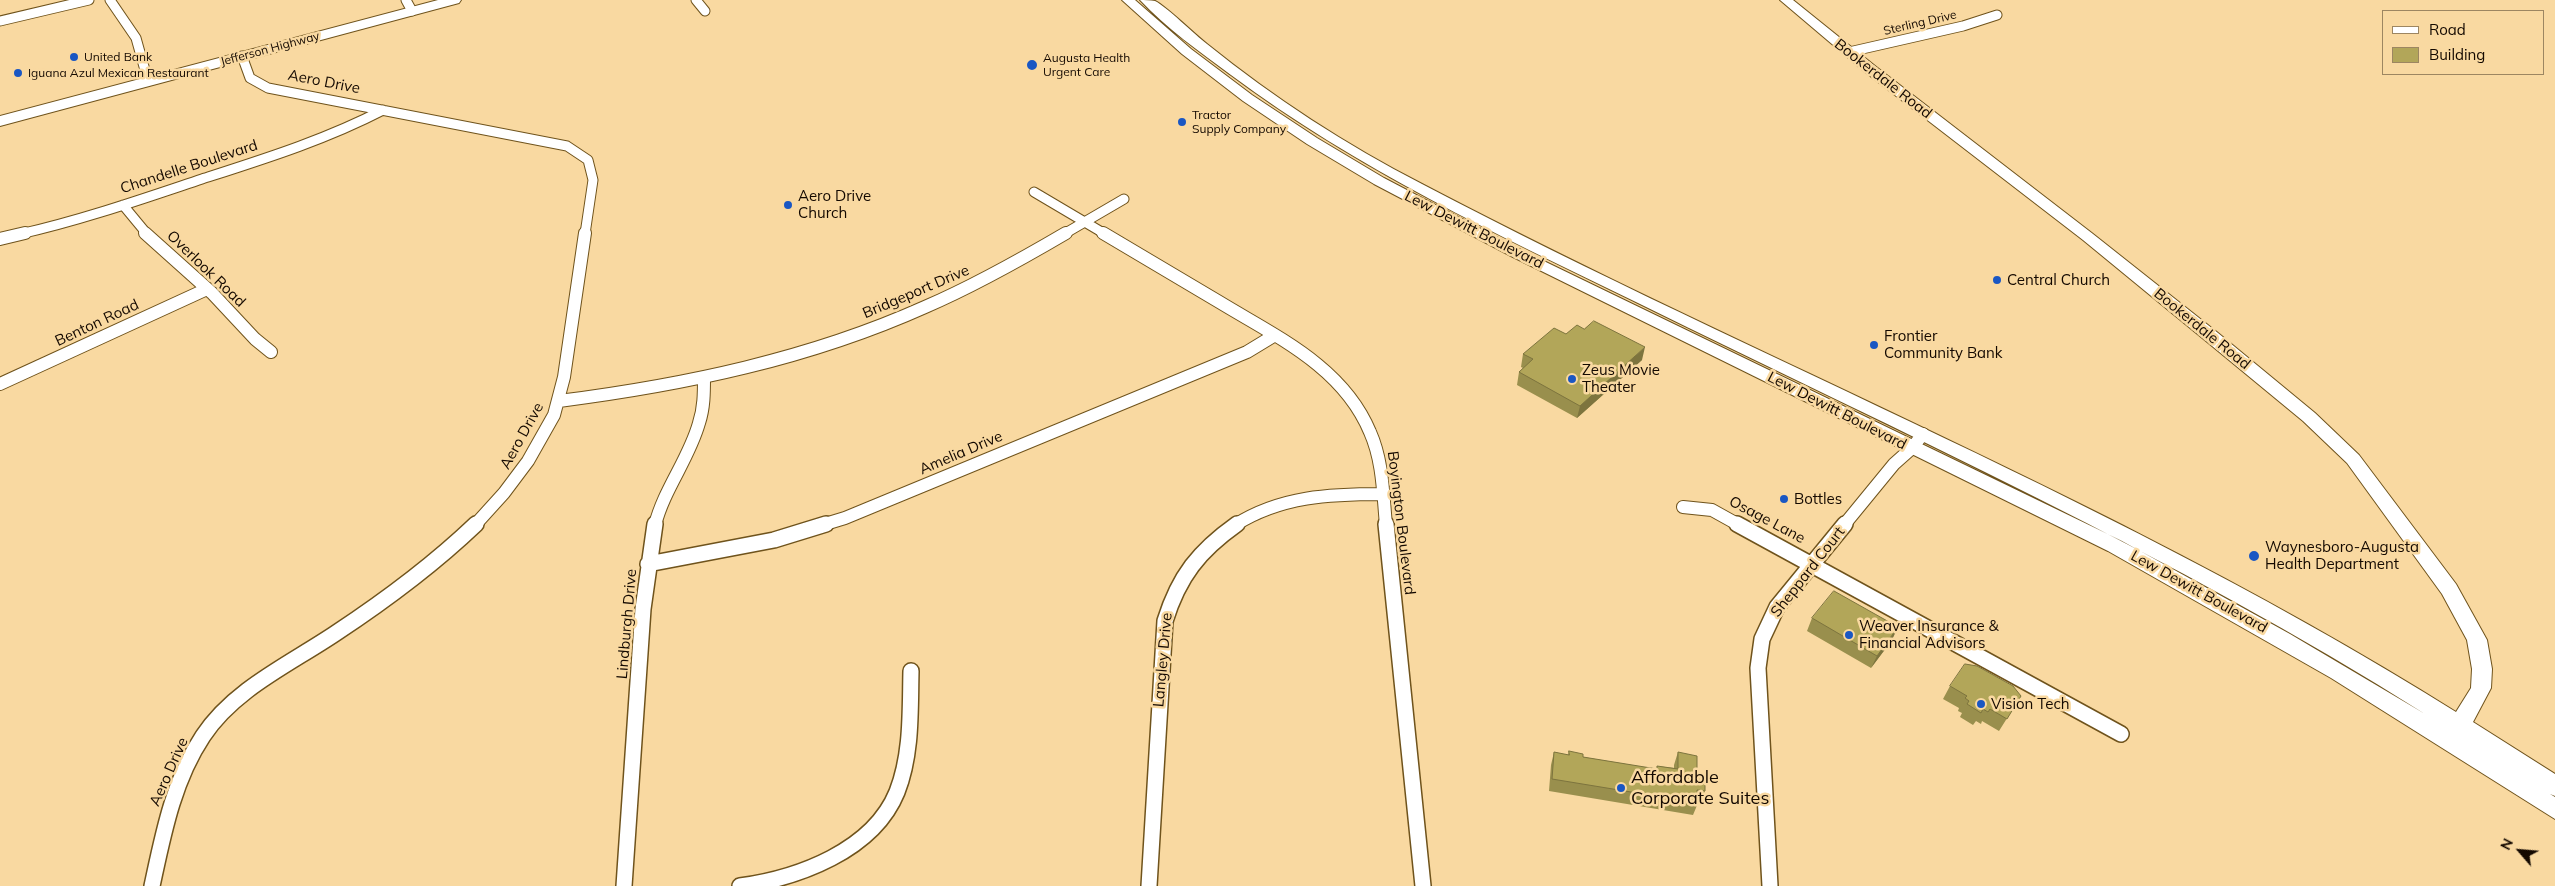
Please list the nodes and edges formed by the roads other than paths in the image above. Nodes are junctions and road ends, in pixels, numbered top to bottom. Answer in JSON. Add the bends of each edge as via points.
{"nodes":[{"id":1,"x":89,"y":0,"type":"edge"},
{"id":2,"x":110,"y":0,"type":"edge"},
{"id":3,"x":454,"y":0,"type":"edge"},
{"id":4,"x":696,"y":0,"type":"edge"},
{"id":5,"x":1128,"y":0,"type":"edge"},
{"id":6,"x":1146,"y":0,"type":"edge"},
{"id":7,"x":1786,"y":0,"type":"edge"},
{"id":8,"x":410,"y":6,"type":"edge"},
{"id":9,"x":705,"y":11,"type":"dead end"},
{"id":10,"x":1997,"y":15,"type":"dead end"},
{"id":11,"x":0,"y":21,"type":"edge"},
{"id":12,"x":1849,"y":52,"type":"junction"},
{"id":13,"x":242,"y":56,"type":"junction"},
{"id":14,"x":148,"y":81,"type":"junction"},
{"id":15,"x":383,"y":110,"type":"junction"},
{"id":16,"x":0,"y":121,"type":"edge"},
{"id":17,"x":1034,"y":192,"type":"dead end"},
{"id":18,"x":1424,"y":198,"type":"junction"},
{"id":19,"x":1124,"y":199,"type":"dead end"},
{"id":20,"x":123,"y":204,"type":"junction"},
{"id":21,"x":1084,"y":222,"type":"junction"},
{"id":22,"x":0,"y":239,"type":"edge"},
{"id":23,"x":208,"y":289,"type":"junction"},
{"id":24,"x":1274,"y":335,"type":"junction"},
{"id":25,"x":272,"y":352,"type":"dead end"},
{"id":26,"x":704,"y":376,"type":"junction"},
{"id":27,"x":0,"y":384,"type":"edge"},
{"id":28,"x":559,"y":401,"type":"junction"},
{"id":29,"x":1918,"y":441,"type":"junction"},
{"id":30,"x":1383,"y":494,"type":"junction"},
{"id":31,"x":1683,"y":507,"type":"dead end"},
{"id":32,"x":1813,"y":563,"type":"junction"},
{"id":33,"x":648,"y":564,"type":"junction"},
{"id":34,"x":911,"y":672,"type":"dead end"},
{"id":35,"x":2451,"y":731,"type":"junction"},
{"id":36,"x":2121,"y":734,"type":"dead end"},
{"id":37,"x":2555,"y":786,"type":"edge"},
{"id":38,"x":2555,"y":809,"type":"edge"},
{"id":39,"x":152,"y":886,"type":"edge"},
{"id":40,"x":624,"y":886,"type":"edge"},
{"id":41,"x":740,"y":886,"type":"edge"},
{"id":42,"x":1149,"y":886,"type":"edge"},
{"id":43,"x":1423,"y":886,"type":"edge"},
{"id":44,"x":1770,"y":886,"type":"edge"}],
"edges":[{"from":1,"to":11,"type":"street"},
{"from":2,"to":14,"type":"street","via":[[136,38]]},
{"from":3,"to":8,"type":"main road","name":"Jefferson Highway"},
{"from":4,"to":9,"type":"street"},
{"from":5,"to":18,"type":"main road","name":"Lew Dewitt Boulevard","via":[[1218,77],[1310,140]]},
{"from":6,"to":18,"type":"main road","name":"Lew Dewitt Boulevard","via":[[1232,72]]},
{"from":7,"to":12,"type":"main road","name":"Bookerdale Road"},
{"from":8,"to":13,"type":"main road","name":"Jefferson Highway"},
{"from":10,"to":12,"type":"street","name":"Sterling Drive"},
{"from":12,"to":35,"type":"main road","name":"Bookerdale Road","via":[[2212,337],[2309,417],[2353,459],[2431,564],[2474,633],[2481,657],[2481,688],[2469,712]]},
{"from":13,"to":14,"type":"main road","name":"Jefferson Highway"},
{"from":13,"to":15,"type":"street","name":"Aero Drive","via":[[250,78],[258,84]]},
{"from":14,"to":16,"type":"main road","name":"Jefferson Highway"},
{"from":15,"to":20,"type":"street","name":"Chandelle Boulevard","via":[[332,134],[247,165]]},
{"from":15,"to":28,"type":"street","name":"Aero Drive","via":[[556,142],[577,150],[588,160],[593,180]]},
{"from":17,"to":21,"type":"street","name":"Boyington Boulevard"},
{"from":18,"to":29,"type":"main road","name":"Lew Dewitt Boulevard"},
{"from":19,"to":21,"type":"street","name":"Bridgeport Drive"},
{"from":20,"to":22,"type":"street","name":"Chandelle Boulevard"},
{"from":20,"to":23,"type":"street","name":"Overlook Road","via":[[138,225]]},
{"from":21,"to":24,"type":"street","name":"Boyington Boulevard"},
{"from":21,"to":26,"type":"street","name":"Bridgeport Drive","via":[[973,285],[917,310],[821,346]]},
{"from":23,"to":25,"type":"street","name":"Overlook Road"},
{"from":23,"to":27,"type":"street","name":"Benton Road"},
{"from":24,"to":30,"type":"street","name":"Boyington Boulevard","via":[[1331,374],[1356,405],[1376,448]]},
{"from":24,"to":33,"type":"street","name":"Amelia Drive","via":[[1247,352],[845,518],[774,540]]},
{"from":26,"to":28,"type":"street"},
{"from":26,"to":33,"type":"street","name":"Lindburgh Drive","via":[[706,397],[703,414],[689,454],[658,514]]},
{"from":28,"to":39,"type":"street","name":"Aero Drive","via":[[533,456],[513,484],[451,550],[362,616],[247,692],[211,726],[178,786],[167,817]]},
{"from":29,"to":32,"type":"street","name":"Sheppard Court","via":[[1894,464]]},
{"from":29,"to":35,"type":"main road","name":"Lew Dewitt Boulevard","via":[[2196,570],[2308,632]]},
{"from":30,"to":42,"type":"street","name":"Langley Drive","via":[[1306,497],[1261,511],[1212,541],[1180,579],[1165,621]]},
{"from":30,"to":43,"type":"street","name":"Boyington Boulevard"},
{"from":31,"to":32,"type":"street","name":"Osage Lane","via":[[1712,510]]},
{"from":32,"to":36,"type":"street","name":"Osage Lane"},
{"from":32,"to":44,"type":"street","name":"Sheppard Court","via":[[1770,618],[1759,654]]},
{"from":33,"to":40,"type":"street","name":"Lindburgh Drive"},
{"from":34,"to":41,"type":"street","via":[[909,734],[904,767],[898,791],[887,810],[863,836],[830,860],[789,878]]},
{"from":35,"to":37,"type":"main road","name":"Lew Dewitt Boulevard"},
{"from":35,"to":38,"type":"main road","name":"Lew Dewitt Boulevard"}]}
